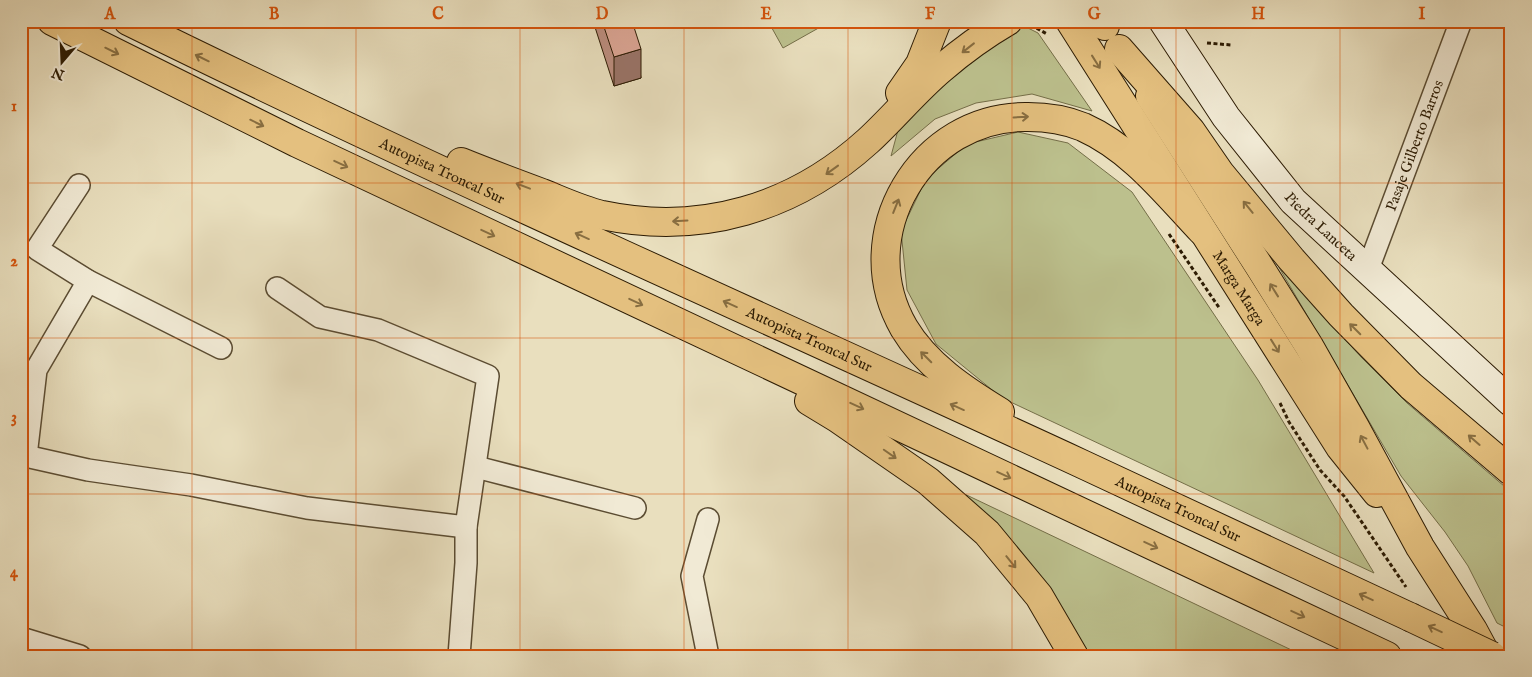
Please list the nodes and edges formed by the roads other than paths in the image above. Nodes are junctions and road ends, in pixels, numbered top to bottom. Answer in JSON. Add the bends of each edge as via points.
{"nodes":[{"id":1,"x":52,"y":21,"type":"edge"},
{"id":2,"x":128,"y":21,"type":"edge"},
{"id":3,"x":937,"y":21,"type":"edge"},
{"id":4,"x":1008,"y":21,"type":"edge"},
{"id":5,"x":1070,"y":21,"type":"edge"},
{"id":6,"x":1163,"y":21,"type":"edge"},
{"id":7,"x":1461,"y":21,"type":"edge"},
{"id":8,"x":1100,"y":23,"type":"edge"},
{"id":9,"x":1119,"y":49,"type":"junction"},
{"id":10,"x":246,"y":79,"type":"junction"},
{"id":11,"x":870,"y":140,"type":"junction"},
{"id":12,"x":79,"y":185,"type":"dead end"},
{"id":13,"x":1202,"y":231,"type":"junction"},
{"id":14,"x":1368,"y":269,"type":"junction"},
{"id":15,"x":88,"y":281,"type":"junction"},
{"id":16,"x":277,"y":288,"type":"dead end"},
{"id":17,"x":686,"y":326,"type":"junction"},
{"id":18,"x":221,"y":348,"type":"dead end"},
{"id":19,"x":1511,"y":402,"type":"edge"},
{"id":20,"x":24,"y":456,"type":"edge"},
{"id":21,"x":1081,"y":464,"type":"junction"},
{"id":22,"x":476,"y":467,"type":"junction"},
{"id":23,"x":1511,"y":472,"type":"edge"},
{"id":24,"x":635,"y":508,"type":"dead end"},
{"id":25,"x":708,"y":519,"type":"dead end"},
{"id":26,"x":466,"y":527,"type":"junction"},
{"id":27,"x":1420,"y":547,"type":"junction"},
{"id":28,"x":21,"y":638,"type":"edge"},
{"id":29,"x":80,"y":656,"type":"edge"},
{"id":30,"x":459,"y":656,"type":"edge"},
{"id":31,"x":708,"y":656,"type":"edge"},
{"id":32,"x":1074,"y":656,"type":"edge"},
{"id":33,"x":1387,"y":656,"type":"edge"},
{"id":34,"x":1487,"y":656,"type":"edge"},
{"id":35,"x":1492,"y":656,"type":"edge"}],
"edges":[{"from":1,"to":17,"type":"main road","one_way":true,"via":[[297,143]]},
{"from":10,"to":2,"type":"main road","name":"Autopista Troncal Sur","one_way":true},
{"from":3,"to":11,"type":"main road","via":[[920,64]]},
{"from":4,"to":11,"type":"main road","one_way":true,"via":[[977,40],[940,70]]},
{"from":5,"to":13,"type":"main road","name":"Marga Marga","one_way":true},
{"from":6,"to":14,"type":"street","name":"Piedra Lanceta","via":[[1226,117],[1293,201]]},
{"from":7,"to":14,"type":"street","name":"Pasaje Gilberto Barros"},
{"from":8,"to":9,"type":"main road","name":"Marga Marga"},
{"from":23,"to":9,"type":"main road","one_way":true,"via":[[1411,386],[1341,315],[1220,173],[1191,131]]},
{"from":27,"to":9,"type":"main road","name":"Marga Marga","one_way":true,"via":[[1309,346]]},
{"from":11,"to":10,"type":"main road","one_way":true,"via":[[812,183],[754,208],[697,220],[633,220],[572,206]]},
{"from":21,"to":10,"type":"main road","name":"Autopista Troncal Sur","one_way":true},
{"from":12,"to":15,"type":"street","via":[[37,249]]},
{"from":21,"to":13,"type":"main road","one_way":true,"via":[[975,396],[928,359],[903,326],[889,288],[886,248],[889,227],[904,189],[929,157],[962,133],[1001,119],[1042,117],[1082,127],[1130,156]]},
{"from":13,"to":27,"type":"main road","name":"Marga Marga","one_way":true,"via":[[1340,447]]},
{"from":14,"to":19,"type":"street","name":"Piedra Lanceta"},
{"from":15,"to":18,"type":"street"},
{"from":15,"to":20,"type":"street","via":[[36,370]]},
{"from":16,"to":22,"type":"street","via":[[320,317],[378,330],[488,376]]},
{"from":17,"to":32,"type":"main road","one_way":true,"via":[[837,418],[928,481],[987,533],[1039,596]]},
{"from":17,"to":33,"type":"main road","one_way":true},
{"from":20,"to":26,"type":"street","via":[[307,508]]},
{"from":35,"to":21,"type":"main road","name":"Autopista Troncal Sur","one_way":true,"bridge":true,"via":[[1411,606]]},
{"from":22,"to":24,"type":"street"},
{"from":22,"to":26,"type":"street"},
{"from":25,"to":31,"type":"street","via":[[692,576]]},
{"from":26,"to":30,"type":"street"},
{"from":27,"to":34,"type":"main road","name":"Marga Marga"},
{"from":28,"to":29,"type":"street"}]}
